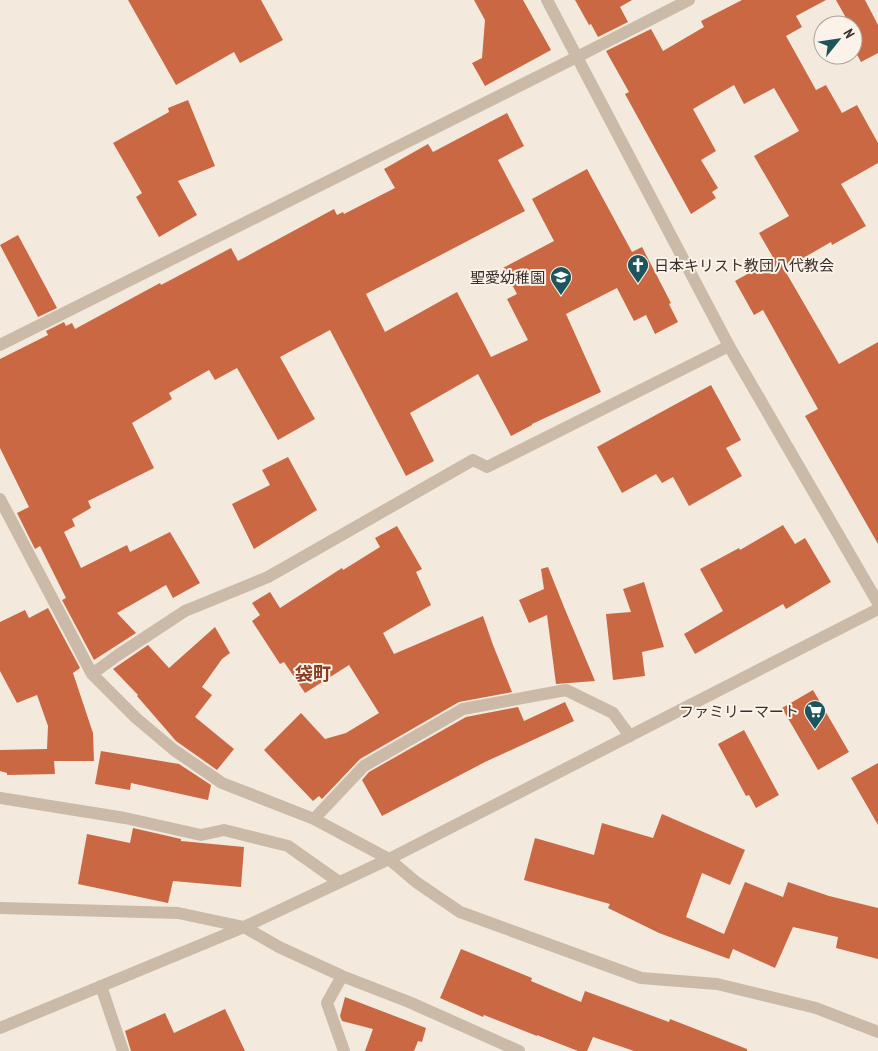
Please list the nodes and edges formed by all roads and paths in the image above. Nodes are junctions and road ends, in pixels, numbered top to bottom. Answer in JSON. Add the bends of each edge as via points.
{"nodes":[{"id":1,"x":547,"y":0,"type":"edge"},
{"id":2,"x":689,"y":0,"type":"edge"},
{"id":3,"x":577,"y":57,"type":"junction"},
{"id":4,"x":0,"y":345,"type":"edge"},
{"id":5,"x":729,"y":346,"type":"junction"},
{"id":6,"x":0,"y":499,"type":"edge"},
{"id":7,"x":878,"y":603,"type":"edge"},
{"id":8,"x":878,"y":609,"type":"edge"},
{"id":9,"x":92,"y":674,"type":"junction"},
{"id":10,"x":630,"y":736,"type":"junction"},
{"id":11,"x":0,"y":798,"type":"edge"},
{"id":12,"x":314,"y":819,"type":"junction"},
{"id":13,"x":389,"y":859,"type":"junction"},
{"id":14,"x":338,"y":882,"type":"junction"},
{"id":15,"x":0,"y":908,"type":"edge"},
{"id":16,"x":244,"y":927,"type":"junction"},
{"id":17,"x":342,"y":976,"type":"junction"},
{"id":18,"x":100,"y":986,"type":"junction"},
{"id":19,"x":0,"y":1028,"type":"edge"},
{"id":20,"x":878,"y":1032,"type":"edge"},
{"id":21,"x":123,"y":1051,"type":"edge"},
{"id":22,"x":344,"y":1051,"type":"edge"},
{"id":23,"x":519,"y":1051,"type":"edge"}],
"edges":[{"from":1,"to":3,"type":"street"},
{"from":2,"to":3,"type":"street"},
{"from":3,"to":4,"type":"street"},
{"from":3,"to":5,"type":"street"},
{"from":5,"to":7,"type":"street"},
{"from":5,"to":9,"type":"street","via":[[487,467],[472,460],[268,577],[186,612]]},
{"from":6,"to":9,"type":"street"},
{"from":8,"to":10,"type":"street"},
{"from":9,"to":12,"type":"street","via":[[136,718],[222,784]]},
{"from":10,"to":12,"type":"street","via":[[613,714],[566,690],[464,708],[364,766]]},
{"from":10,"to":13,"type":"street"},
{"from":11,"to":14,"type":"street","via":[[125,818],[201,835],[224,830],[288,846]]},
{"from":12,"to":13,"type":"street"},
{"from":13,"to":14,"type":"street"},
{"from":13,"to":20,"type":"street","via":[[460,912],[641,978],[717,984],[816,1008]]},
{"from":14,"to":16,"type":"street"},
{"from":15,"to":16,"type":"street","via":[[178,912]]},
{"from":16,"to":17,"type":"street"},
{"from":16,"to":18,"type":"street"},
{"from":17,"to":22,"type":"street","via":[[327,1003]]},
{"from":17,"to":23,"type":"street"},
{"from":18,"to":19,"type":"street"},
{"from":18,"to":21,"type":"street"}]}
